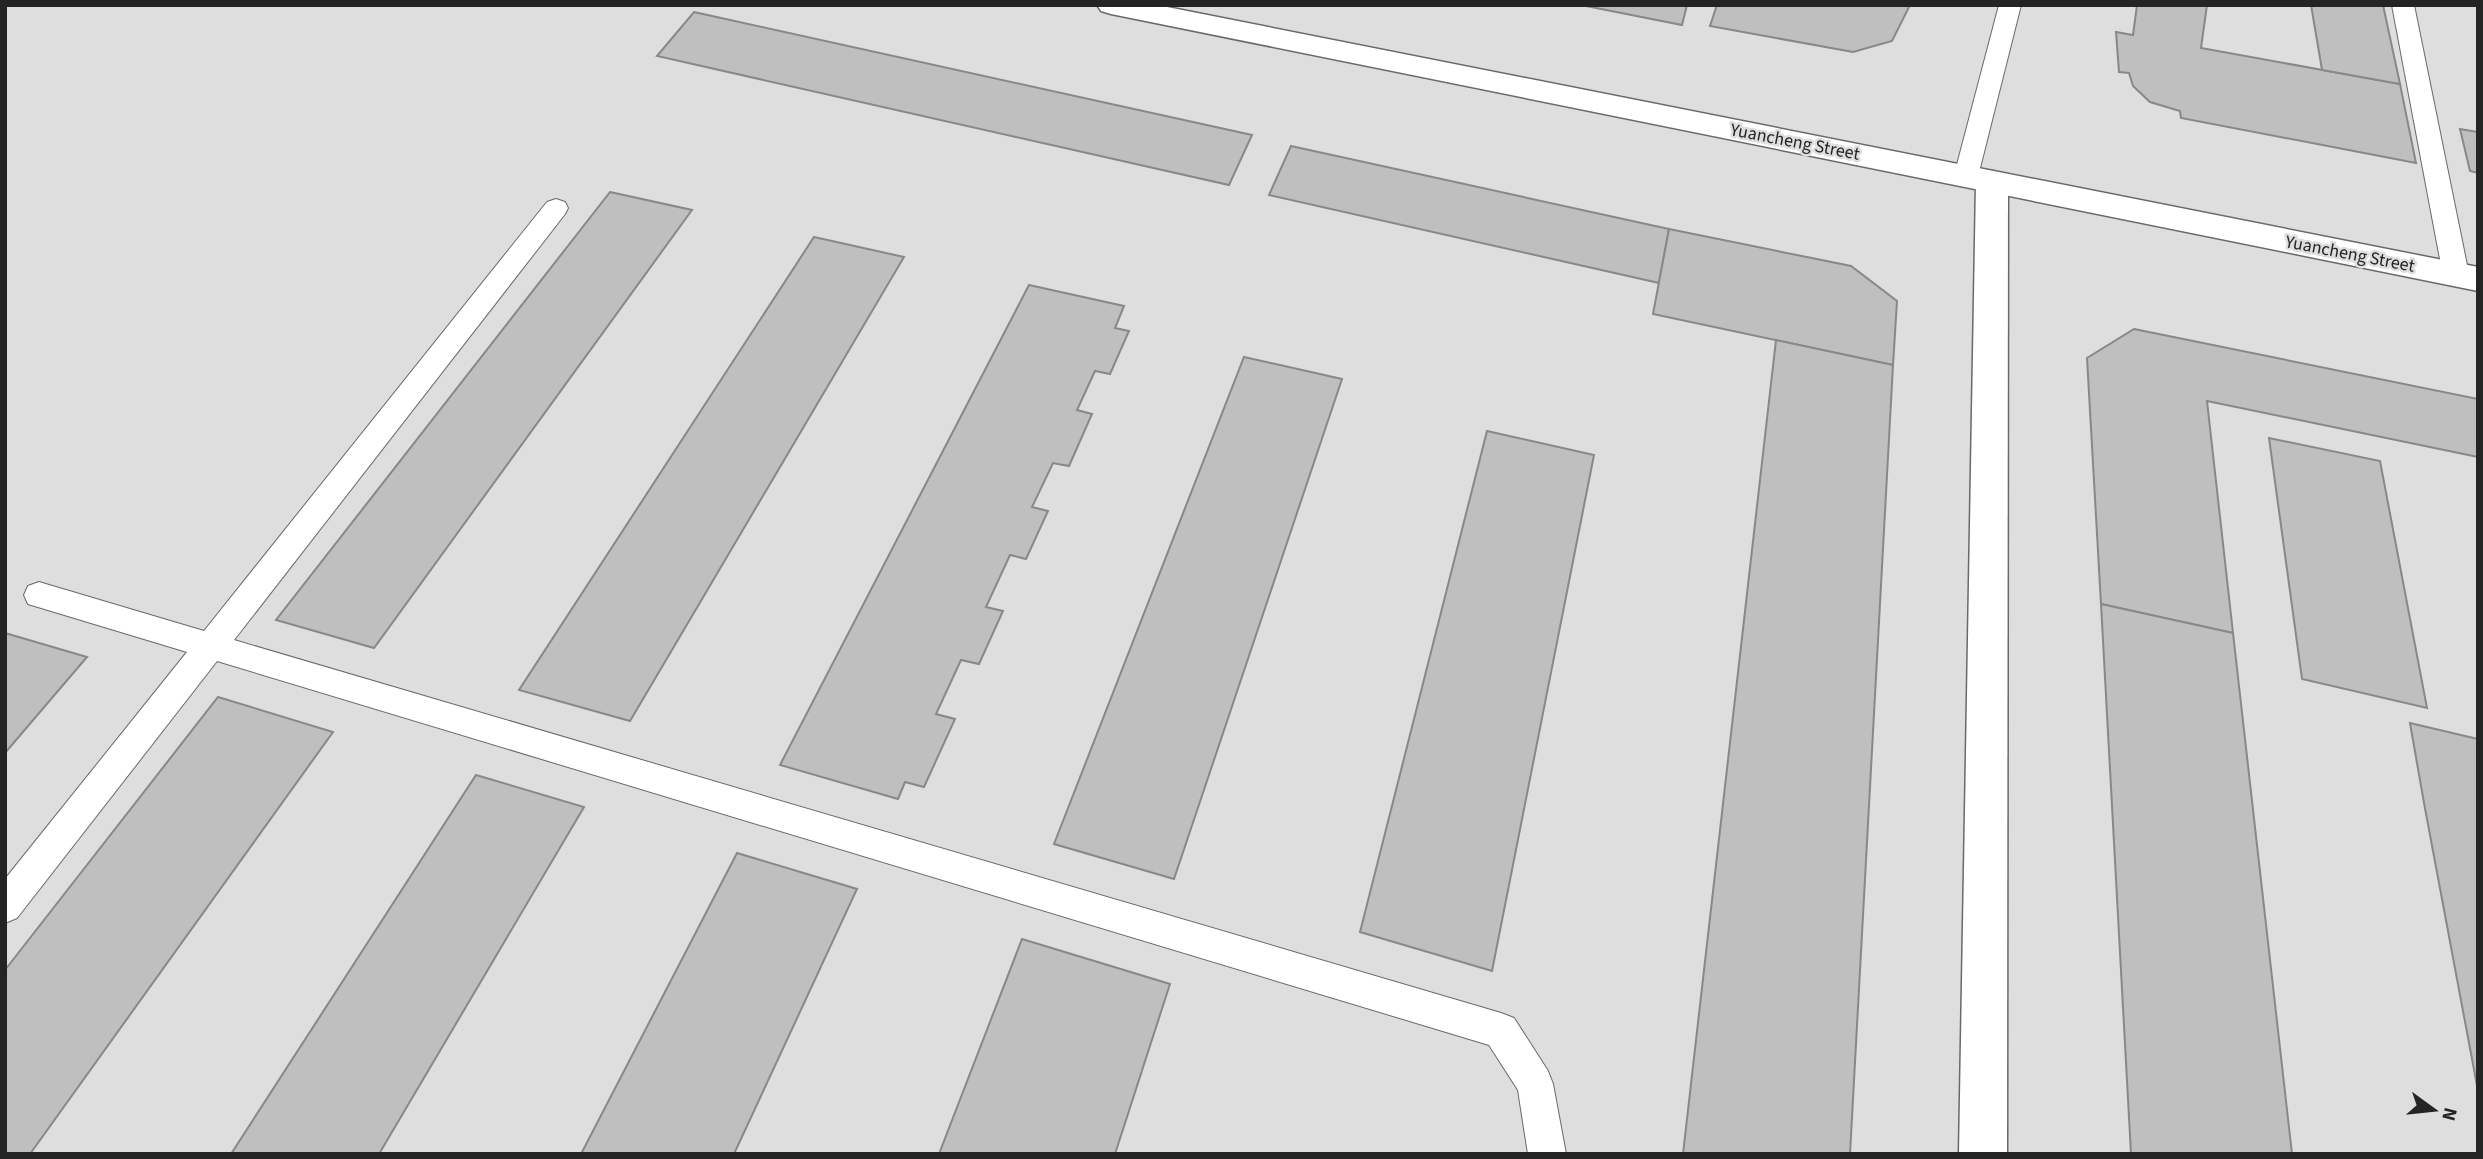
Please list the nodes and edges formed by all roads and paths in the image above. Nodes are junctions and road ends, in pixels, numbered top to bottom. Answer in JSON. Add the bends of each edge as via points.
{"nodes":[{"id":1,"x":1111,"y":5,"type":"edge"},
{"id":2,"x":2010,"y":5,"type":"edge"},
{"id":3,"x":2403,"y":5,"type":"edge"},
{"id":4,"x":1979,"y":179,"type":"junction"},
{"id":5,"x":556,"y":208,"type":"dead end"},
{"id":6,"x":2467,"y":277,"type":"edge"},
{"id":7,"x":39,"y":595,"type":"dead end"},
{"id":8,"x":210,"y":646,"type":"junction"},
{"id":9,"x":5,"y":906,"type":"edge"},
{"id":10,"x":1547,"y":1154,"type":"edge"},
{"id":11,"x":1983,"y":1154,"type":"edge"}],
"edges":[{"from":1,"to":4,"type":"street","name":"Yuancheng Street"},
{"from":2,"to":4,"type":"lane"},
{"from":3,"to":6,"type":"lane"},
{"from":4,"to":6,"type":"street","name":"Yuancheng Street"},
{"from":4,"to":11,"type":"street"},
{"from":5,"to":8,"type":"lane"},
{"from":7,"to":8,"type":"lane"},
{"from":8,"to":9,"type":"lane"},
{"from":8,"to":10,"type":"lane","via":[[1500,1031],[1535,1084]]}]}
